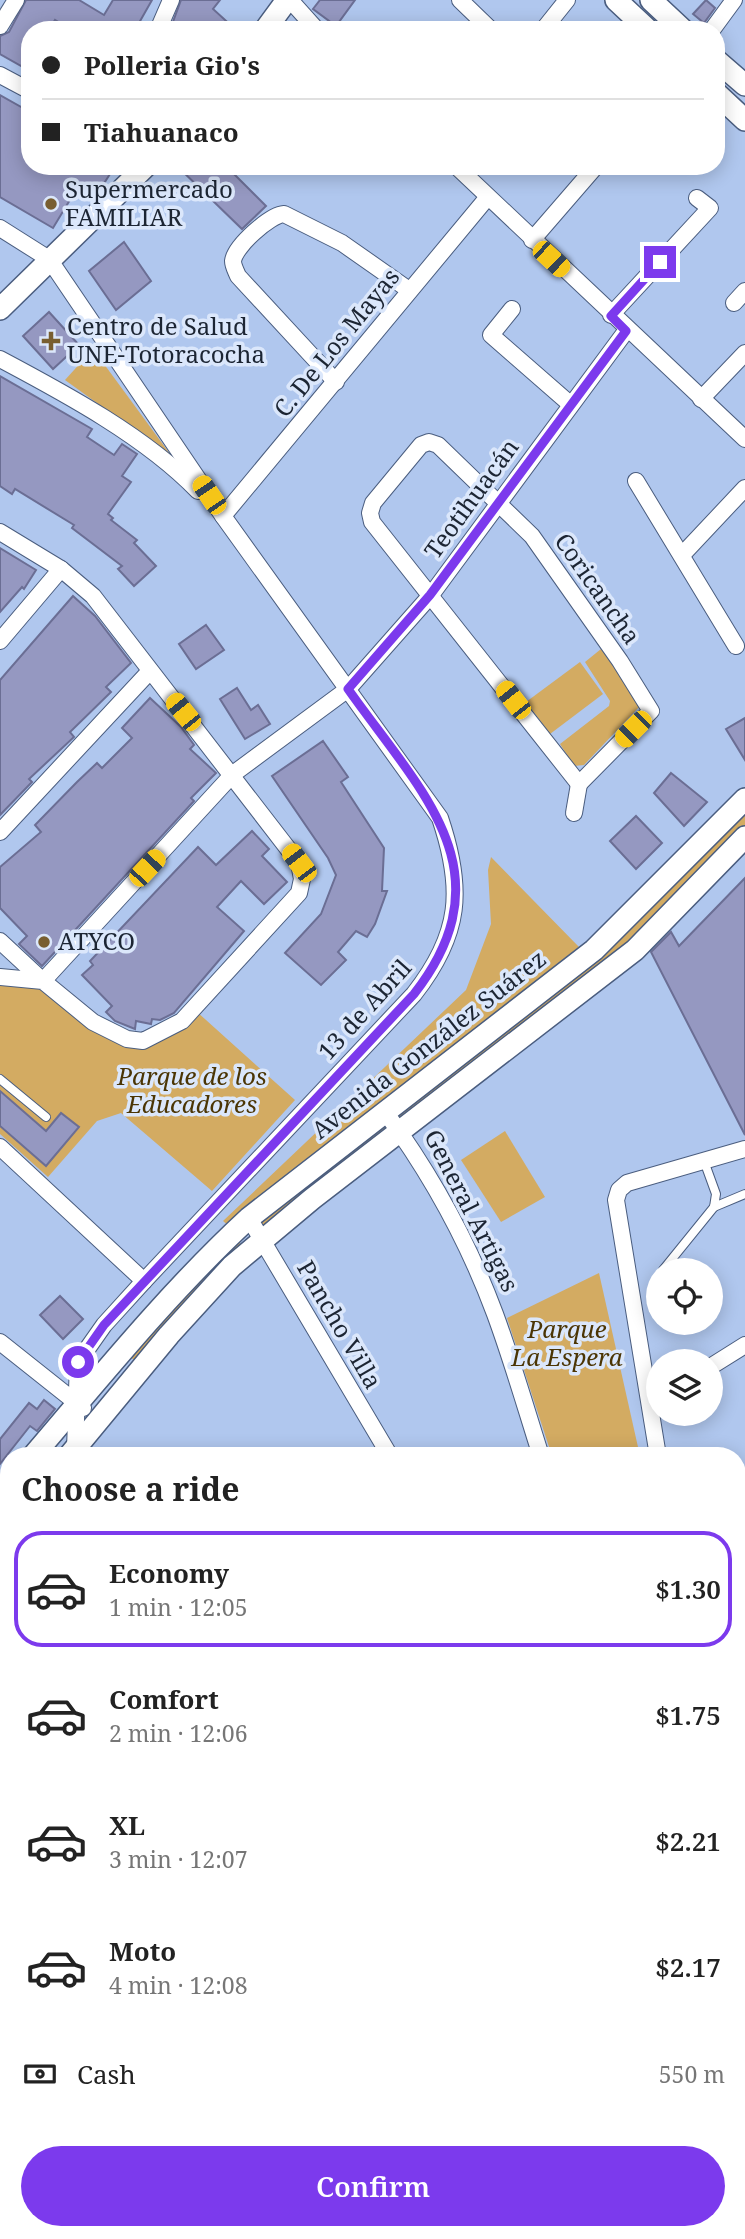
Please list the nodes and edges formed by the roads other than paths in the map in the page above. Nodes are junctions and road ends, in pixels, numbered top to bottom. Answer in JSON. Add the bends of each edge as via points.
{"nodes":[{"id":1,"x":16,"y":0,"type":"edge"},
{"id":2,"x":171,"y":0,"type":"edge"},
{"id":3,"x":289,"y":0,"type":"edge"},
{"id":4,"x":460,"y":0,"type":"edge"},
{"id":5,"x":567,"y":0,"type":"edge"},
{"id":6,"x":617,"y":0,"type":"edge"},
{"id":7,"x":652,"y":0,"type":"edge"},
{"id":8,"x":734,"y":0,"type":"edge"},
{"id":9,"x":162,"y":21,"type":"edge"},
{"id":10,"x":272,"y":21,"type":"edge"},
{"id":11,"x":309,"y":21,"type":"edge"},
{"id":12,"x":482,"y":21,"type":"edge"},
{"id":13,"x":550,"y":21,"type":"edge"},
{"id":14,"x":639,"y":21,"type":"edge"},
{"id":15,"x":674,"y":21,"type":"edge"},
{"id":16,"x":719,"y":21,"type":"edge"},
{"id":17,"x":0,"y":26,"type":"edge"},
{"id":18,"x":725,"y":68,"type":"edge"},
{"id":19,"x":0,"y":75,"type":"edge"},
{"id":20,"x":745,"y":85,"type":"edge"},
{"id":21,"x":21,"y":86,"type":"edge"},
{"id":22,"x":725,"y":101,"type":"edge"},
{"id":23,"x":745,"y":120,"type":"edge"},
{"id":24,"x":137,"y":175,"type":"edge"},
{"id":25,"x":465,"y":175,"type":"edge"},
{"id":26,"x":588,"y":175,"type":"edge"},
{"id":27,"x":487,"y":198,"type":"junction"},
{"id":28,"x":697,"y":198,"type":"dead end"},
{"id":29,"x":0,"y":228,"type":"edge"},
{"id":30,"x":531,"y":240,"type":"junction"},
{"id":31,"x":49,"y":259,"type":"junction"},
{"id":32,"x":409,"y":290,"type":"junction"},
{"id":33,"x":0,"y":309,"type":"edge"},
{"id":34,"x":512,"y":310,"type":"dead end"},
{"id":35,"x":611,"y":316,"type":"junction"},
{"id":36,"x":626,"y":331,"type":"junction"},
{"id":37,"x":745,"y":354,"type":"edge"},
{"id":38,"x":0,"y":359,"type":"edge"},
{"id":39,"x":336,"y":382,"type":"junction"},
{"id":40,"x":701,"y":399,"type":"junction"},
{"id":41,"x":570,"y":404,"type":"junction"},
{"id":42,"x":745,"y":439,"type":"edge"},
{"id":43,"x":636,"y":481,"type":"dead end"},
{"id":44,"x":745,"y":488,"type":"edge"},
{"id":45,"x":498,"y":500,"type":"junction"},
{"id":46,"x":223,"y":516,"type":"junction"},
{"id":47,"x":0,"y":532,"type":"edge"},
{"id":48,"x":682,"y":555,"type":"junction"},
{"id":49,"x":61,"y":569,"type":"junction"},
{"id":50,"x":430,"y":595,"type":"junction"},
{"id":51,"x":2,"y":634,"type":"edge"},
{"id":52,"x":736,"y":646,"type":"dead end"},
{"id":53,"x":150,"y":671,"type":"junction"},
{"id":54,"x":348,"y":689,"type":"junction"},
{"id":55,"x":233,"y":774,"type":"junction"},
{"id":56,"x":579,"y":783,"type":"junction"},
{"id":57,"x":745,"y":799,"type":"edge"},
{"id":58,"x":573,"y":813,"type":"dead end"},
{"id":59,"x":0,"y":832,"type":"edge"},
{"id":60,"x":745,"y":837,"type":"edge"},
{"id":61,"x":0,"y":941,"type":"edge"},
{"id":62,"x":0,"y":977,"type":"edge"},
{"id":63,"x":43,"y":981,"type":"junction"},
{"id":64,"x":0,"y":1079,"type":"edge"},
{"id":65,"x":386,"y":1113,"type":"junction"},
{"id":66,"x":47,"y":1117,"type":"dead end"},
{"id":67,"x":400,"y":1131,"type":"junction"},
{"id":68,"x":0,"y":1147,"type":"edge"},
{"id":69,"x":745,"y":1149,"type":"edge"},
{"id":70,"x":704,"y":1161,"type":"junction"},
{"id":71,"x":745,"y":1194,"type":"edge"},
{"id":72,"x":714,"y":1207,"type":"junction"},
{"id":73,"x":249,"y":1218,"type":"junction"},
{"id":74,"x":262,"y":1239,"type":"junction"},
{"id":75,"x":673,"y":1258,"type":"edge"},
{"id":76,"x":144,"y":1281,"type":"junction"},
{"id":77,"x":0,"y":1342,"type":"edge"},
{"id":78,"x":745,"y":1345,"type":"edge"},
{"id":79,"x":723,"y":1359,"type":"edge"},
{"id":80,"x":646,"y":1364,"type":"edge"},
{"id":81,"x":78,"y":1404,"type":"junction"},
{"id":82,"x":99,"y":1421,"type":"junction"},
{"id":83,"x":655,"y":1426,"type":"edge"},
{"id":84,"x":41,"y":1447,"type":"edge"},
{"id":85,"x":76,"y":1447,"type":"edge"},
{"id":86,"x":81,"y":1447,"type":"edge"},
{"id":87,"x":385,"y":1447,"type":"edge"},
{"id":88,"x":538,"y":1447,"type":"edge"},
{"id":89,"x":656,"y":1447,"type":"edge"}],
"edges":[{"from":1,"to":17,"type":"street"},
{"from":2,"to":9,"type":"street"},
{"from":3,"to":10,"type":"main road"},
{"from":3,"to":11,"type":"street"},
{"from":4,"to":12,"type":"street"},
{"from":5,"to":13,"type":"street"},
{"from":6,"to":14,"type":"main road"},
{"from":7,"to":15,"type":"main road"},
{"from":8,"to":16,"type":"street"},
{"from":18,"to":20,"type":"main road"},
{"from":19,"to":21,"type":"street"},
{"from":22,"to":23,"type":"main road"},
{"from":24,"to":31,"type":"main road"},
{"from":25,"to":27,"type":"street"},
{"from":26,"to":30,"type":"street"},
{"from":27,"to":30,"type":"street"},
{"from":27,"to":32,"type":"street","name":"C. De Los Mayas"},
{"from":28,"to":35,"type":"street","via":[[710,208]]},
{"from":29,"to":31,"type":"street"},
{"from":30,"to":35,"type":"street"},
{"from":31,"to":33,"type":"main road"},
{"from":31,"to":46,"type":"street","name":"13 de Abril"},
{"from":32,"to":39,"type":"street","name":"C. De Los Mayas"},
{"from":32,"to":39,"type":"street","via":[[342,243],[284,214],[267,220],[236,252],[232,264],[238,276]]},
{"from":34,"to":41,"type":"street","via":[[491,335]]},
{"from":35,"to":36,"type":"street"},
{"from":36,"to":40,"type":"street"},
{"from":36,"to":41,"type":"street","name":"Teotihuacán"},
{"from":37,"to":40,"type":"street"},
{"from":38,"to":46,"type":"street","via":[[48,384],[154,454]]},
{"from":39,"to":46,"type":"street","name":"C. De Los Mayas"},
{"from":40,"to":42,"type":"street"},
{"from":41,"to":45,"type":"street","name":"Teotihuacán"},
{"from":43,"to":48,"type":"street"},
{"from":44,"to":48,"type":"street"},
{"from":45,"to":50,"type":"street","name":"Teotihuacán"},
{"from":45,"to":50,"type":"street","name":"Coricancha","via":[[429,442],[421,445],[373,503],[372,522]]},
{"from":45,"to":56,"type":"street","name":"Coricancha","via":[[532,536],[651,711]]},
{"from":46,"to":54,"type":"street","name":"13 de Abril"},
{"from":47,"to":49,"type":"street"},
{"from":48,"to":52,"type":"street"},
{"from":49,"to":51,"type":"street"},
{"from":49,"to":53,"type":"street","via":[[93,596]]},
{"from":50,"to":54,"type":"street","name":"Teotihuacán"},
{"from":50,"to":56,"type":"street"},
{"from":53,"to":55,"type":"street"},
{"from":53,"to":59,"type":"street"},
{"from":54,"to":55,"type":"street","name":"Teotihuacán"},
{"from":54,"to":76,"type":"street","name":"13 de Abril","via":[[440,818],[451,852],[454,918],[435,967],[414,994]]},
{"from":55,"to":63,"type":"street","name":"Teotihuacán"},
{"from":55,"to":63,"type":"street","via":[[299,863],[302,879],[299,893],[182,1021],[143,1041],[127,1039],[93,1022]]},
{"from":56,"to":58,"type":"street"},
{"from":57,"to":65,"type":"main road","name":"Avenida González Suárez","via":[[594,950]]},
{"from":60,"to":67,"type":"main road","name":"Avenida González Suárez","via":[[635,950]]},
{"from":61,"to":63,"type":"street"},
{"from":62,"to":63,"type":"street"},
{"from":64,"to":66,"type":"lane"},
{"from":65,"to":67,"type":"street","name":"General Artigas"},
{"from":65,"to":73,"type":"main road","name":"Avenida González Suárez"},
{"from":67,"to":74,"type":"main road","name":"Avenida González Suárez"},
{"from":67,"to":88,"type":"street","name":"General Artigas","via":[[450,1217],[495,1312]]},
{"from":68,"to":76,"type":"street"},
{"from":69,"to":70,"type":"street"},
{"from":70,"to":72,"type":"lane","via":[[716,1194]]},
{"from":70,"to":80,"type":"street","via":[[627,1183],[616,1200]]},
{"from":71,"to":72,"type":"lane"},
{"from":72,"to":75,"type":"lane"},
{"from":73,"to":74,"type":"street","name":"Pancho Villa"},
{"from":73,"to":81,"type":"main road","name":"Avenida González Suárez","via":[[169,1296]]},
{"from":74,"to":82,"type":"main road","name":"Avenida González Suárez","via":[[199,1300]]},
{"from":74,"to":87,"type":"street","name":"Pancho Villa"},
{"from":76,"to":81,"type":"street","name":"13 de Abril","via":[[78,1362]]},
{"from":77,"to":81,"type":"street"},
{"from":78,"to":79,"type":"street"},
{"from":81,"to":82,"type":"street"},
{"from":81,"to":84,"type":"main road","name":"Avenida González Suárez"},
{"from":81,"to":85,"type":"street","name":"13 de Abril"},
{"from":82,"to":86,"type":"main road","name":"Avenida González Suárez"},
{"from":83,"to":89,"type":"street"}]}
